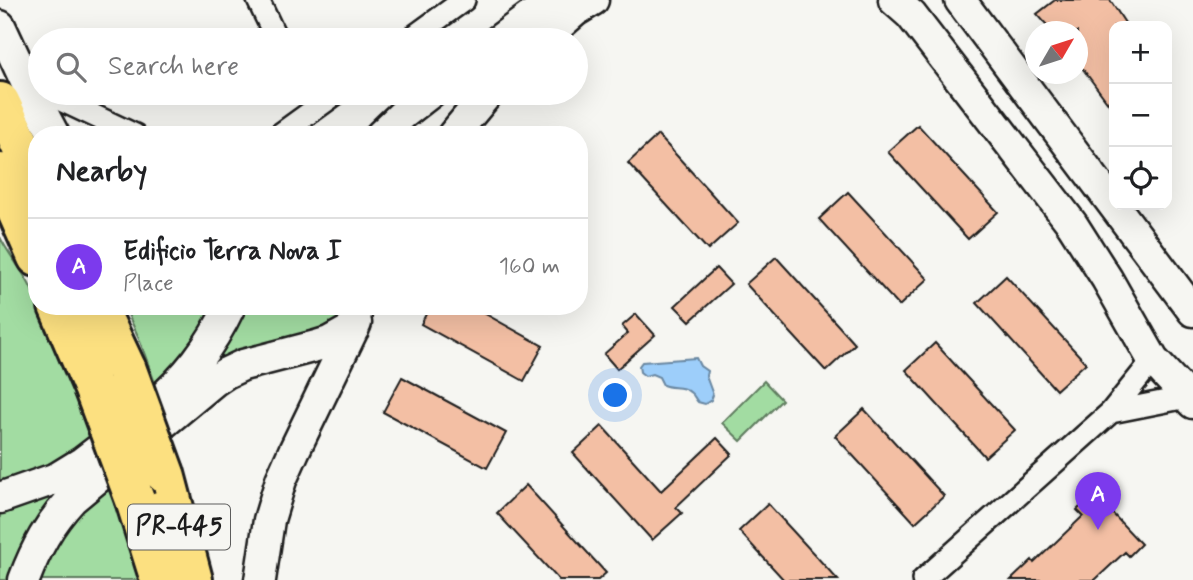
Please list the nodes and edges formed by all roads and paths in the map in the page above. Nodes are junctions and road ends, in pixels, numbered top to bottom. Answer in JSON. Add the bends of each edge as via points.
{"nodes":[{"id":1,"x":258,"y":0,"type":"edge"},
{"id":2,"x":464,"y":0,"type":"edge"},
{"id":3,"x":553,"y":0,"type":"edge"},
{"id":4,"x":593,"y":0,"type":"edge"},
{"id":5,"x":894,"y":0,"type":"edge"},
{"id":6,"x":960,"y":0,"type":"edge"},
{"id":7,"x":0,"y":26,"type":"edge"},
{"id":8,"x":271,"y":28,"type":"edge"},
{"id":9,"x":426,"y":28,"type":"edge"},
{"id":10,"x":515,"y":28,"type":"edge"},
{"id":11,"x":556,"y":28,"type":"edge"},
{"id":12,"x":28,"y":92,"type":"edge"},
{"id":13,"x":29,"y":105,"type":"edge"},
{"id":14,"x":36,"y":105,"type":"edge"},
{"id":15,"x":60,"y":105,"type":"edge"},
{"id":16,"x":304,"y":105,"type":"edge"},
{"id":17,"x":416,"y":105,"type":"edge"},
{"id":18,"x":478,"y":105,"type":"edge"},
{"id":19,"x":31,"y":126,"type":"edge"},
{"id":20,"x":49,"y":126,"type":"edge"},
{"id":21,"x":113,"y":126,"type":"edge"},
{"id":22,"x":286,"y":126,"type":"edge"},
{"id":23,"x":392,"y":126,"type":"edge"},
{"id":24,"x":460,"y":126,"type":"edge"},
{"id":25,"x":0,"y":173,"type":"edge"},
{"id":26,"x":28,"y":237,"type":"edge"},
{"id":27,"x":1193,"y":312,"type":"edge"},
{"id":28,"x":62,"y":315,"type":"edge"},
{"id":29,"x":101,"y":315,"type":"edge"},
{"id":30,"x":225,"y":315,"type":"edge"},
{"id":31,"x":356,"y":315,"type":"edge"},
{"id":32,"x":357,"y":315,"type":"edge"},
{"id":33,"x":1153,"y":360,"type":"junction"},
{"id":34,"x":1191,"y":398,"type":"edge"},
{"id":35,"x":1111,"y":412,"type":"junction"},
{"id":36,"x":0,"y":498,"type":"edge"},
{"id":37,"x":24,"y":580,"type":"edge"},
{"id":38,"x":160,"y":580,"type":"edge"},
{"id":39,"x":193,"y":580,"type":"edge"},
{"id":40,"x":260,"y":580,"type":"edge"},
{"id":41,"x":923,"y":580,"type":"edge"}],
"edges":[{"from":1,"to":8,"type":"street"},
{"from":2,"to":9,"type":"street"},
{"from":3,"to":10,"type":"main road"},
{"from":4,"to":11,"type":"main road"},
{"from":5,"to":33,"type":"main road","via":[[911,15],[1072,224]]},
{"from":6,"to":27,"type":"main road"},
{"from":7,"to":12,"type":"main road"},
{"from":13,"to":19,"type":"highway"},
{"from":14,"to":20,"type":"main road"},
{"from":15,"to":21,"type":"street"},
{"from":16,"to":22,"type":"street"},
{"from":17,"to":23,"type":"main road"},
{"from":18,"to":24,"type":"main road"},
{"from":25,"to":26,"type":"highway"},
{"from":28,"to":38,"type":"highway","number":"PR-445","bridge":true,"via":[[135,500]]},
{"from":29,"to":39,"type":"highway","number":"PR-445","bridge":true,"via":[[165,474]]},
{"from":30,"to":36,"type":"main road","via":[[187,375],[114,438],[57,478]]},
{"from":31,"to":37,"type":"main road","via":[[329,342],[243,365],[214,381],[72,499],[45,533]]},
{"from":32,"to":40,"type":"main road","number":"PR-445","via":[[281,481],[269,520]]},
{"from":33,"to":34,"type":"main road"},
{"from":33,"to":35,"type":"street"},
{"from":34,"to":35,"type":"street"},
{"from":35,"to":41,"type":"street"}]}
